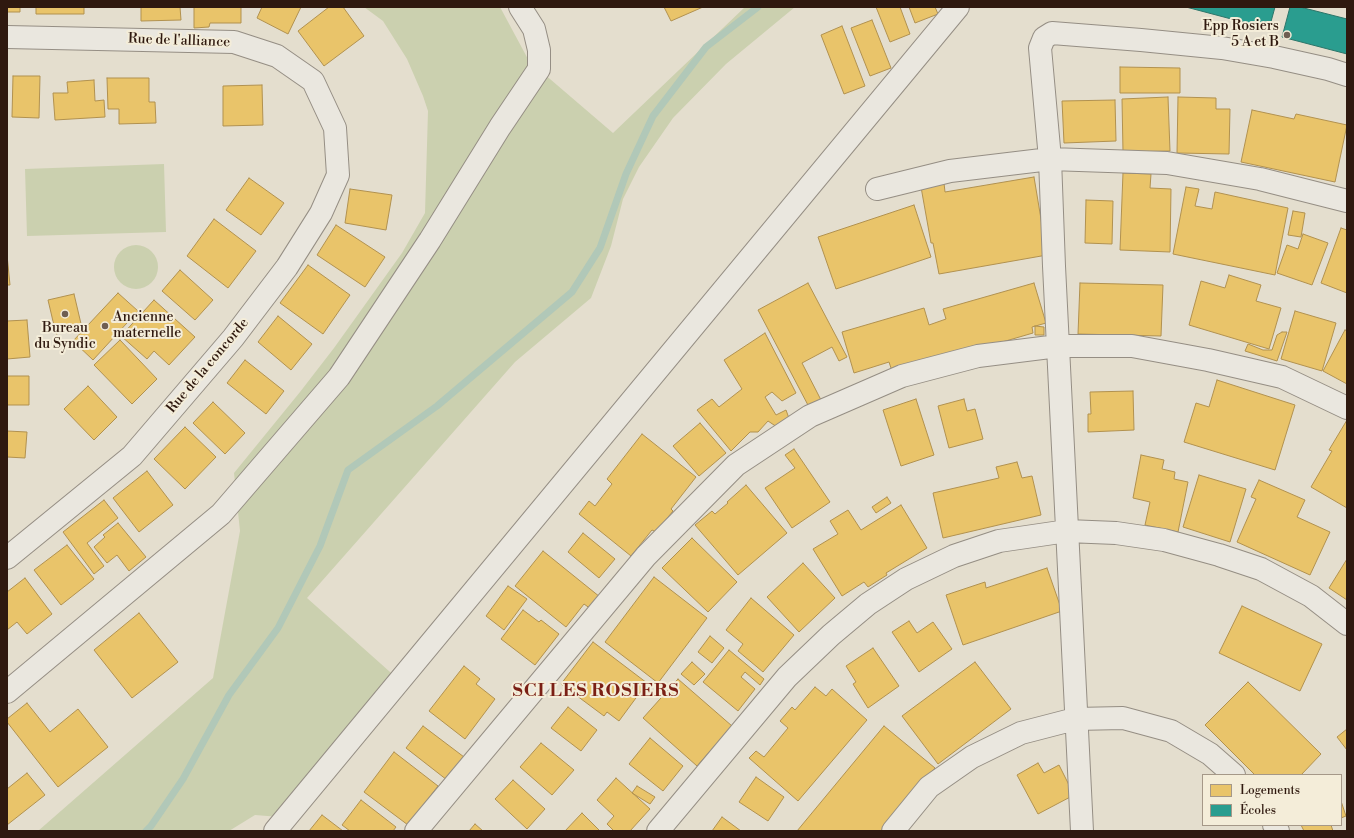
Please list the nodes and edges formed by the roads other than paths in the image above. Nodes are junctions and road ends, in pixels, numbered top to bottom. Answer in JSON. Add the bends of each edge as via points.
{"nodes":[{"id":1,"x":520,"y":7,"type":"edge"},
{"id":2,"x":958,"y":7,"type":"edge"},
{"id":3,"x":7,"y":37,"type":"edge"},
{"id":4,"x":1347,"y":75,"type":"edge"},
{"id":5,"x":335,"y":128,"type":"joint"},
{"id":6,"x":1050,"y":159,"type":"junction"},
{"id":7,"x":877,"y":189,"type":"dead end"},
{"id":8,"x":1347,"y":201,"type":"edge"},
{"id":9,"x":1058,"y":346,"type":"junction"},
{"id":10,"x":1347,"y":408,"type":"edge"},
{"id":11,"x":1067,"y":532,"type":"junction"},
{"id":12,"x":7,"y":558,"type":"edge"},
{"id":13,"x":1347,"y":624,"type":"edge"},
{"id":14,"x":7,"y":692,"type":"edge"},
{"id":15,"x":1075,"y":719,"type":"junction"},
{"id":16,"x":1233,"y":774,"type":"edge"},
{"id":17,"x":275,"y":831,"type":"edge"},
{"id":18,"x":416,"y":831,"type":"edge"},
{"id":19,"x":658,"y":831,"type":"edge"},
{"id":20,"x":893,"y":831,"type":"edge"},
{"id":21,"x":1082,"y":831,"type":"edge"}],
"edges":[{"from":1,"to":14,"type":"street","via":[[534,29],[540,69],[339,377],[221,514]]},
{"from":2,"to":17,"type":"street"},
{"from":3,"to":5,"type":"street","name":"Rue de l'alliance","via":[[234,42],[278,56],[312,81]]},
{"from":4,"to":6,"type":"street","via":[[1222,48],[1052,32],[1044,38],[1040,48]]},
{"from":5,"to":12,"type":"street","name":"Rue de la concorde","via":[[338,175],[321,213],[287,267],[238,332],[132,456]]},
{"from":6,"to":7,"type":"street","via":[[950,171]]},
{"from":6,"to":8,"type":"street","via":[[1166,163],[1260,179]]},
{"from":6,"to":9,"type":"street"},
{"from":9,"to":10,"type":"street","via":[[1132,346],[1208,360],[1282,377]]},
{"from":9,"to":11,"type":"street"},
{"from":9,"to":18,"type":"street","via":[[978,356],[902,376],[810,416],[736,465],[646,556]]},
{"from":11,"to":13,"type":"street","via":[[1116,533],[1164,540],[1219,555],[1261,569],[1311,596]]},
{"from":11,"to":15,"type":"street"},
{"from":11,"to":19,"type":"street","via":[[999,541],[954,556],[906,579],[868,604],[787,677]]},
{"from":15,"to":16,"type":"street","via":[[1123,718],[1171,730],[1210,754]]},
{"from":15,"to":20,"type":"street","via":[[1021,733],[972,757],[929,787]]},
{"from":15,"to":21,"type":"street"}]}
